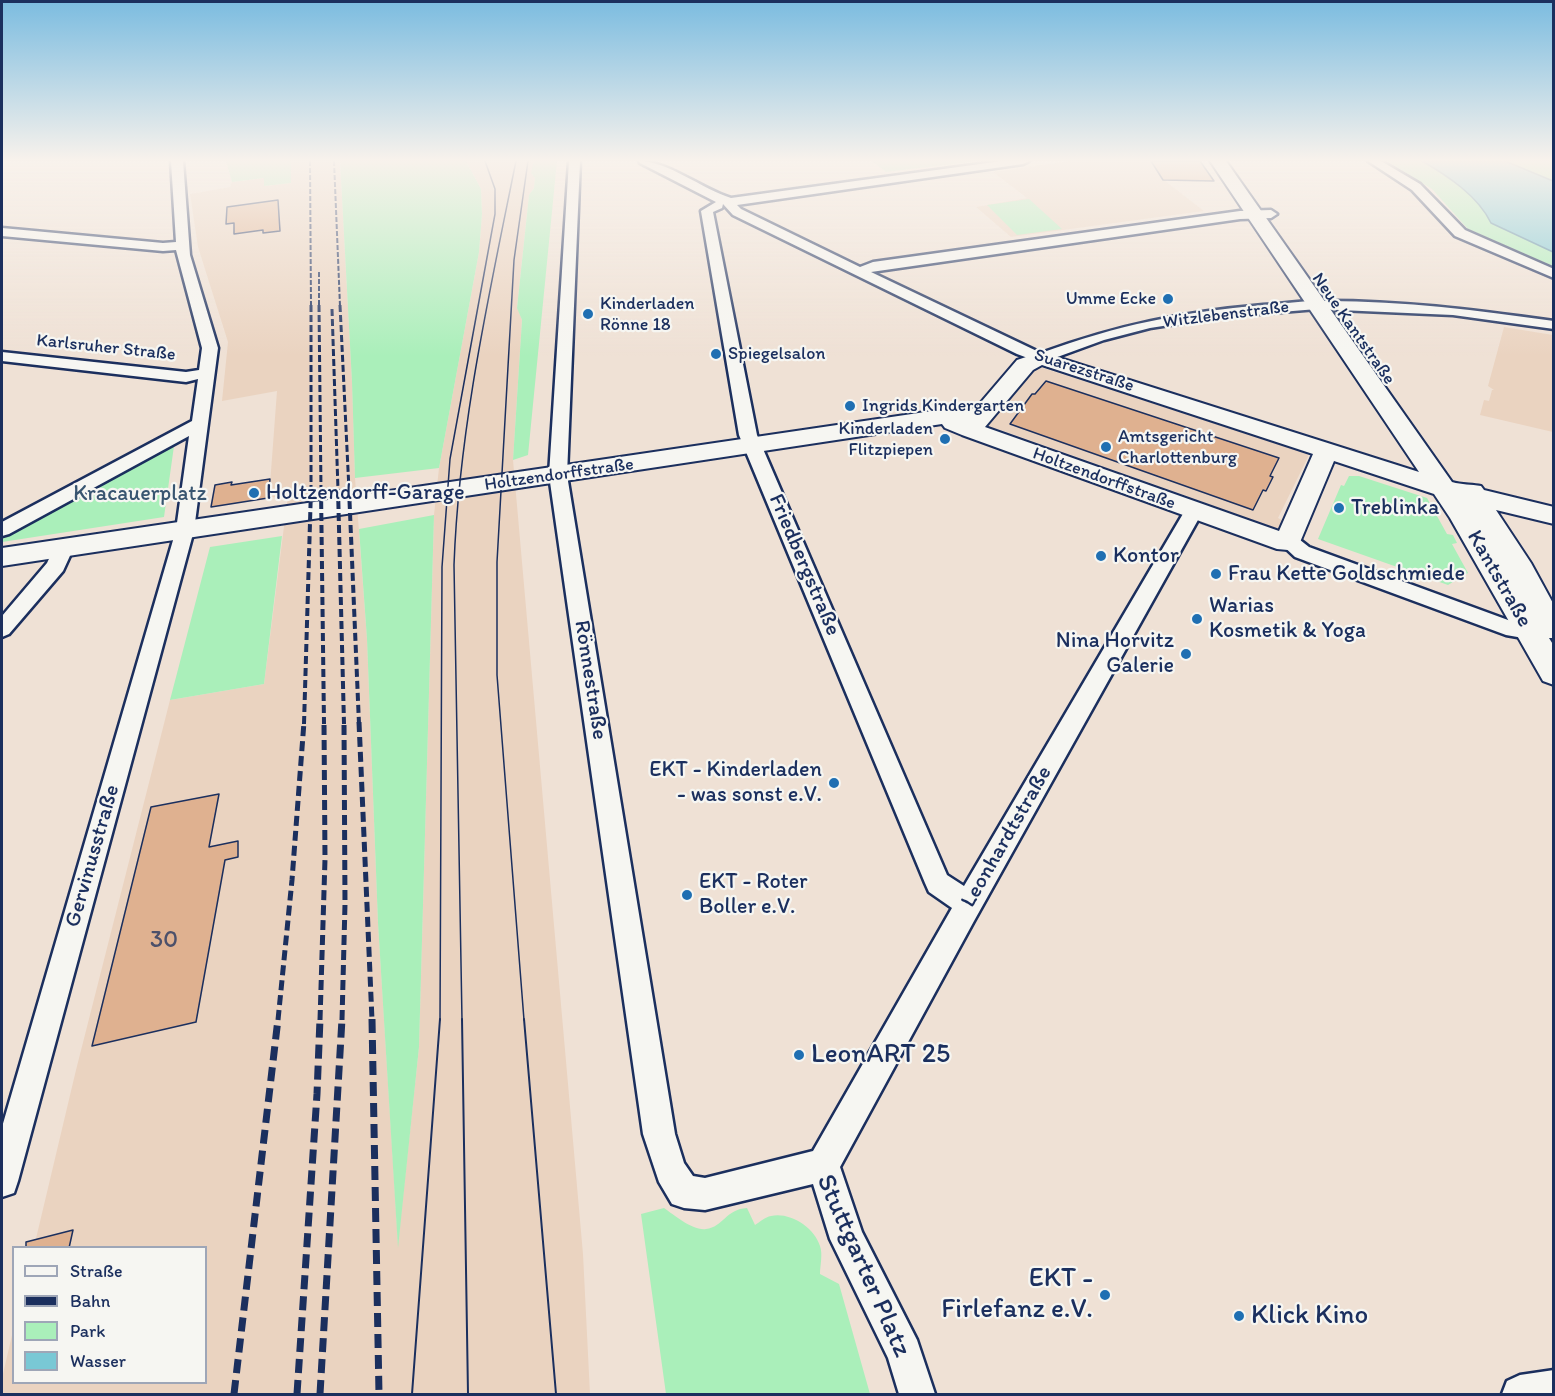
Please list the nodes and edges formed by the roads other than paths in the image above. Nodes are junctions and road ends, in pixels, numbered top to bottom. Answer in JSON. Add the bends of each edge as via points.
{"nodes":[{"id":1,"x":181,"y":226,"type":"edge"},
{"id":2,"x":571,"y":226,"type":"edge"},
{"id":3,"x":710,"y":226,"type":"edge"},
{"id":4,"x":766,"y":226,"type":"edge"},
{"id":5,"x":1172,"y":226,"type":"edge"},
{"id":6,"x":1271,"y":226,"type":"edge"},
{"id":7,"x":1454,"y":226,"type":"edge"},
{"id":8,"x":2,"y":232,"type":"edge"},
{"id":9,"x":182,"y":245,"type":"junction"},
{"id":10,"x":859,"y":272,"type":"junction"},
{"id":11,"x":1554,"y":274,"type":"edge"},
{"id":12,"x":1326,"y":305,"type":"junction"},
{"id":13,"x":1554,"y":325,"type":"edge"},
{"id":14,"x":2,"y":356,"type":"edge"},
{"id":15,"x":1041,"y":358,"type":"junction"},
{"id":16,"x":206,"y":373,"type":"junction"},
{"id":17,"x":975,"y":422,"type":"junction"},
{"id":18,"x":200,"y":424,"type":"junction"},
{"id":19,"x":753,"y":446,"type":"junction"},
{"id":20,"x":1327,"y":450,"type":"junction"},
{"id":21,"x":558,"y":475,"type":"junction"},
{"id":22,"x":1442,"y":488,"type":"junction"},
{"id":23,"x":1475,"y":496,"type":"junction"},
{"id":24,"x":1194,"y":511,"type":"junction"},
{"id":25,"x":1554,"y":516,"type":"edge"},
{"id":26,"x":2,"y":530,"type":"edge"},
{"id":27,"x":185,"y":530,"type":"junction"},
{"id":28,"x":1282,"y":540,"type":"junction"},
{"id":29,"x":64,"y":548,"type":"junction"},
{"id":30,"x":2,"y":557,"type":"edge"},
{"id":31,"x":2,"y":629,"type":"edge"},
{"id":32,"x":1541,"y":631,"type":"edge"},
{"id":33,"x":1554,"y":673,"type":"edge"},
{"id":34,"x":968,"y":904,"type":"junction"},
{"id":35,"x":823,"y":1165,"type":"junction"},
{"id":36,"x":2,"y":1181,"type":"edge"},
{"id":37,"x":684,"y":1192,"type":"joint"},
{"id":38,"x":1554,"y":1388,"type":"edge"},
{"id":39,"x":917,"y":1395,"type":"edge"},
{"id":40,"x":1520,"y":1395,"type":"edge"}],
"edges":[{"from":1,"to":9,"type":"street","name":"Gervinusstraße"},
{"from":2,"to":21,"type":"street","name":"Rönnestraße"},
{"from":3,"to":19,"type":"street","name":"Friedbergstraße"},
{"from":4,"to":10,"type":"street","name":"Suarezstraße"},
{"from":5,"to":10,"type":"street","via":[[873,266]]},
{"from":6,"to":12,"type":"street","name":"Neue Kantstraße"},
{"from":7,"to":11,"type":"street","via":[[1460,233]]},
{"from":8,"to":9,"type":"street","via":[[163,247]]},
{"from":9,"to":16,"type":"street","name":"Gervinusstraße","via":[[210,348]]},
{"from":10,"to":15,"type":"street","name":"Suarezstraße"},
{"from":12,"to":13,"type":"street","name":"Witzlebenstraße","via":[[1453,311]]},
{"from":12,"to":15,"type":"street","name":"Witzlebenstraße","via":[[1221,313],[1149,324]]},
{"from":12,"to":22,"type":"street","name":"Neue Kantstraße"},
{"from":12,"to":23,"type":"street","name":"Neue Kantstraße"},
{"from":14,"to":16,"type":"street","name":"Karlsruher Straße","via":[[186,377]]},
{"from":15,"to":17,"type":"street","name":"Witzlebenstraße","via":[[1025,365]]},
{"from":15,"to":20,"type":"street","name":"Suarezstraße"},
{"from":16,"to":18,"type":"street","name":"Gervinusstraße"},
{"from":17,"to":19,"type":"street","name":"Holtzendorffstraße","via":[[932,418]]},
{"from":17,"to":24,"type":"street","name":"Holtzendorffstraße"},
{"from":18,"to":26,"type":"street"},
{"from":18,"to":27,"type":"street","name":"Gervinusstraße"},
{"from":19,"to":21,"type":"street","name":"Holtzendorffstraße"},
{"from":19,"to":34,"type":"street","name":"Friedbergstraße","via":[[938,883]]},
{"from":20,"to":22,"type":"street","name":"Suarezstraße"},
{"from":20,"to":28,"type":"street"},
{"from":21,"to":27,"type":"street","name":"Holtzendorffstraße"},
{"from":21,"to":37,"type":"street","name":"Rönnestraße","via":[[659,1134],[670,1171]]},
{"from":22,"to":23,"type":"street","name":"Suarezstraße"},
{"from":22,"to":32,"type":"street","name":"Kantstraße"},
{"from":23,"to":25,"type":"street","name":"Suarezstraße"},
{"from":23,"to":32,"type":"street","name":"Kantstraße","via":[[1521,570]]},
{"from":24,"to":28,"type":"street","name":"Holtzendorffstraße"},
{"from":24,"to":34,"type":"street","name":"Leonhardtstraße"},
{"from":27,"to":29,"type":"street"},
{"from":27,"to":36,"type":"street","name":"Gervinusstraße"},
{"from":28,"to":32,"type":"street","name":"Holtzendorffstraße","via":[[1312,556],[1506,627]]},
{"from":29,"to":30,"type":"street"},
{"from":29,"to":31,"type":"street","via":[[56,566]]},
{"from":32,"to":33,"type":"street","name":"Kantstraße"},
{"from":34,"to":35,"type":"street","name":"Leonhardtstraße"},
{"from":35,"to":37,"type":"street","name":"Stuttgarter Platz","via":[[705,1194]]},
{"from":35,"to":39,"type":"street","name":"Stuttgarter Platz","via":[[847,1239],[904,1353]]},
{"from":38,"to":40,"type":"street"}]}
